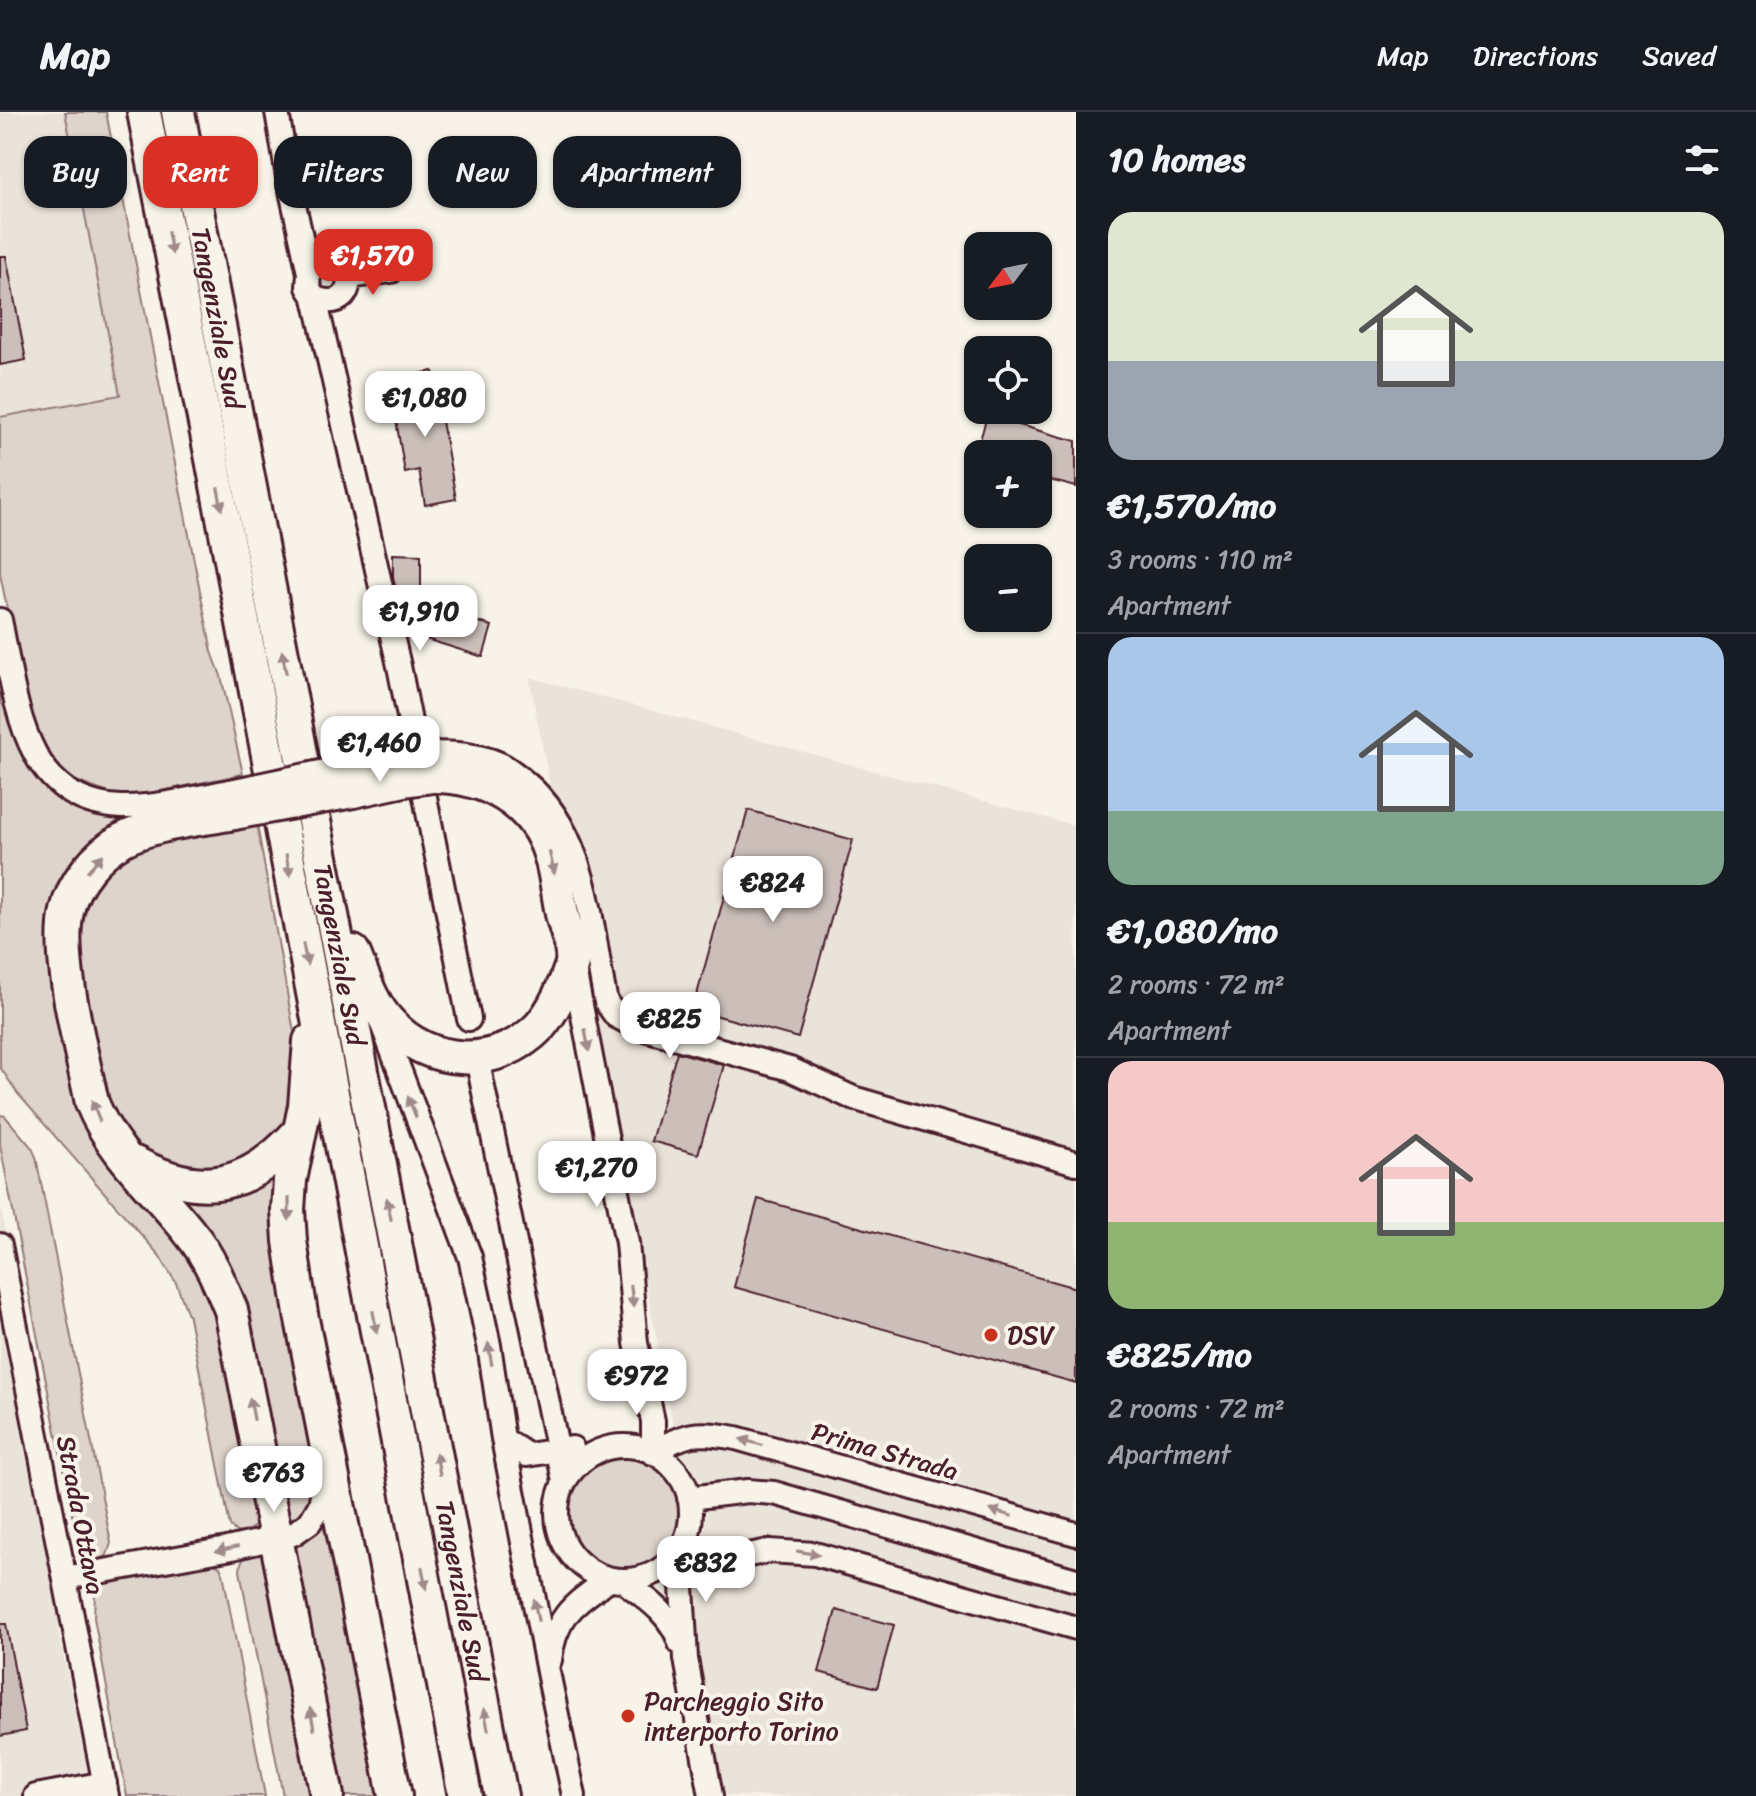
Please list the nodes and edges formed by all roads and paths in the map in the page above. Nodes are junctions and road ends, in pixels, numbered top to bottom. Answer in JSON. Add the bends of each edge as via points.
{"nodes":[{"id":1,"x":144,"y":112,"type":"edge"},
{"id":2,"x":178,"y":112,"type":"edge"},
{"id":3,"x":277,"y":112,"type":"edge"},
{"id":4,"x":391,"y":271,"type":"dead end"},
{"id":5,"x":309,"y":273,"type":"junction"},
{"id":6,"x":349,"y":277,"type":"junction"},
{"id":7,"x":315,"y":298,"type":"junction"},
{"id":8,"x":0,"y":620,"type":"edge"},
{"id":9,"x":416,"y":766,"type":"junction"},
{"id":10,"x":232,"y":802,"type":"junction"},
{"id":11,"x":331,"y":904,"type":"junction"},
{"id":12,"x":573,"y":963,"type":"junction"},
{"id":13,"x":314,"y":998,"type":"junction"},
{"id":14,"x":374,"y":1001,"type":"junction"},
{"id":15,"x":469,"y":1019,"type":"dead end"},
{"id":16,"x":479,"y":1068,"type":"dead end"},
{"id":17,"x":299,"y":1132,"type":"junction"},
{"id":18,"x":130,"y":1160,"type":"junction"},
{"id":19,"x":1076,"y":1163,"type":"edge"},
{"id":20,"x":0,"y":1245,"type":"edge"},
{"id":21,"x":301,"y":1314,"type":"junction"},
{"id":22,"x":503,"y":1439,"type":"junction"},
{"id":23,"x":648,"y":1446,"type":"junction"},
{"id":24,"x":559,"y":1450,"type":"junction"},
{"id":25,"x":564,"y":1481,"type":"junction"},
{"id":26,"x":689,"y":1498,"type":"junction"},
{"id":27,"x":1076,"y":1534,"type":"edge"},
{"id":28,"x":277,"y":1537,"type":"junction"},
{"id":29,"x":674,"y":1557,"type":"junction"},
{"id":30,"x":65,"y":1578,"type":"junction"},
{"id":31,"x":616,"y":1580,"type":"junction"},
{"id":32,"x":1076,"y":1580,"type":"edge"},
{"id":33,"x":1076,"y":1628,"type":"edge"},
{"id":34,"x":686,"y":1659,"type":"junction"},
{"id":35,"x":549,"y":1677,"type":"junction"},
{"id":36,"x":106,"y":1790,"type":"edge"},
{"id":37,"x":36,"y":1796,"type":"edge"},
{"id":38,"x":327,"y":1796,"type":"edge"},
{"id":39,"x":395,"y":1796,"type":"edge"},
{"id":40,"x":465,"y":1796,"type":"edge"},
{"id":41,"x":501,"y":1796,"type":"edge"},
{"id":42,"x":574,"y":1796,"type":"edge"},
{"id":43,"x":711,"y":1796,"type":"edge"}],
"edges":[{"from":1,"to":13,"type":"highway","name":"Tangenziale Sud","one_way":true},
{"from":11,"to":2,"type":"highway","name":"Tangenziale Sud","one_way":true},
{"from":3,"to":5,"type":"street"},
{"from":4,"to":6,"type":"street"},
{"from":5,"to":6,"type":"street","via":[[329,260],[346,269]]},
{"from":5,"to":7,"type":"street","via":[[308,287]]},
{"from":6,"to":7,"type":"street","via":[[348,291],[339,300]]},
{"from":7,"to":15,"type":"street","via":[[399,666]]},
{"from":8,"to":10,"type":"street","via":[[26,739],[58,783],[74,794],[119,807]]},
{"from":9,"to":10,"type":"highway","bridge":true},
{"from":9,"to":12,"type":"highway","one_way":true,"via":[[482,783],[509,797],[532,819],[551,855]]},
{"from":9,"to":19,"type":"street","via":[[468,755],[503,765],[551,808],[570,838],[580,869],[606,1002],[616,1016],[637,1027],[790,1069],[853,1098]]},
{"from":18,"to":10,"type":"highway","one_way":true,"via":[[101,1125],[92,1103],[64,948],[67,909],[92,864],[121,840]]},
{"from":11,"to":14,"type":"highway"},
{"from":41,"to":11,"type":"highway","name":"Tangenziale Sud","one_way":true},
{"from":12,"to":14,"type":"highway","via":[[542,1023],[511,1047],[480,1058],[427,1051],[388,1022]]},
{"from":12,"to":23,"type":"street","one_way":true,"via":[[627,1243],[636,1343],[653,1421]]},
{"from":13,"to":17,"type":"highway"},
{"from":13,"to":40,"type":"highway","name":"Tangenziale Sud","one_way":true},
{"from":22,"to":14,"type":"street","one_way":true,"via":[[470,1257]]},
{"from":16,"to":24,"type":"street"},
{"from":17,"to":18,"type":"highway","via":[[277,1156],[225,1182],[187,1184]]},
{"from":17,"to":21,"type":"highway","one_way":true,"via":[[288,1210]]},
{"from":28,"to":18,"type":"highway","one_way":true,"via":[[238,1339],[221,1284],[192,1235]]},
{"from":20,"to":30,"type":"street","name":"Strada Ottava"},
{"from":21,"to":28,"type":"street","via":[[300,1377],[322,1495],[315,1515],[302,1529]]},
{"from":21,"to":39,"type":"highway"},
{"from":22,"to":24,"type":"street","via":[[527,1455]]},
{"from":35,"to":22,"type":"street","one_way":true},
{"from":23,"to":24,"type":"street","via":[[601,1443]]},
{"from":23,"to":25,"type":"street","via":[[612,1447],[589,1455]]},
{"from":23,"to":26,"type":"street","via":[[676,1471]]},
{"from":27,"to":23,"type":"street","name":"Prima Strada","one_way":true,"via":[[736,1438],[677,1437]]},
{"from":24,"to":25,"type":"street"},
{"from":25,"to":31,"type":"street","via":[[557,1500],[562,1541],[590,1571]]},
{"from":26,"to":29,"type":"street","via":[[689,1528]]},
{"from":26,"to":32,"type":"street","via":[[774,1493]]},
{"from":28,"to":30,"type":"street","one_way":true},
{"from":38,"to":28,"type":"highway","one_way":true},
{"from":29,"to":31,"type":"street","via":[[640,1578]]},
{"from":29,"to":33,"type":"street","one_way":true,"via":[[703,1564],[769,1551],[815,1554]]},
{"from":29,"to":34,"type":"street","via":[[682,1586]]},
{"from":30,"to":36,"type":"street","name":"Strada Ottava"},
{"from":31,"to":34,"type":"street","via":[[652,1602],[675,1627]]},
{"from":31,"to":35,"type":"street","via":[[566,1613],[557,1625]]},
{"from":34,"to":43,"type":"street"},
{"from":35,"to":42,"type":"street"},
{"from":36,"to":37,"type":"street"}]}
